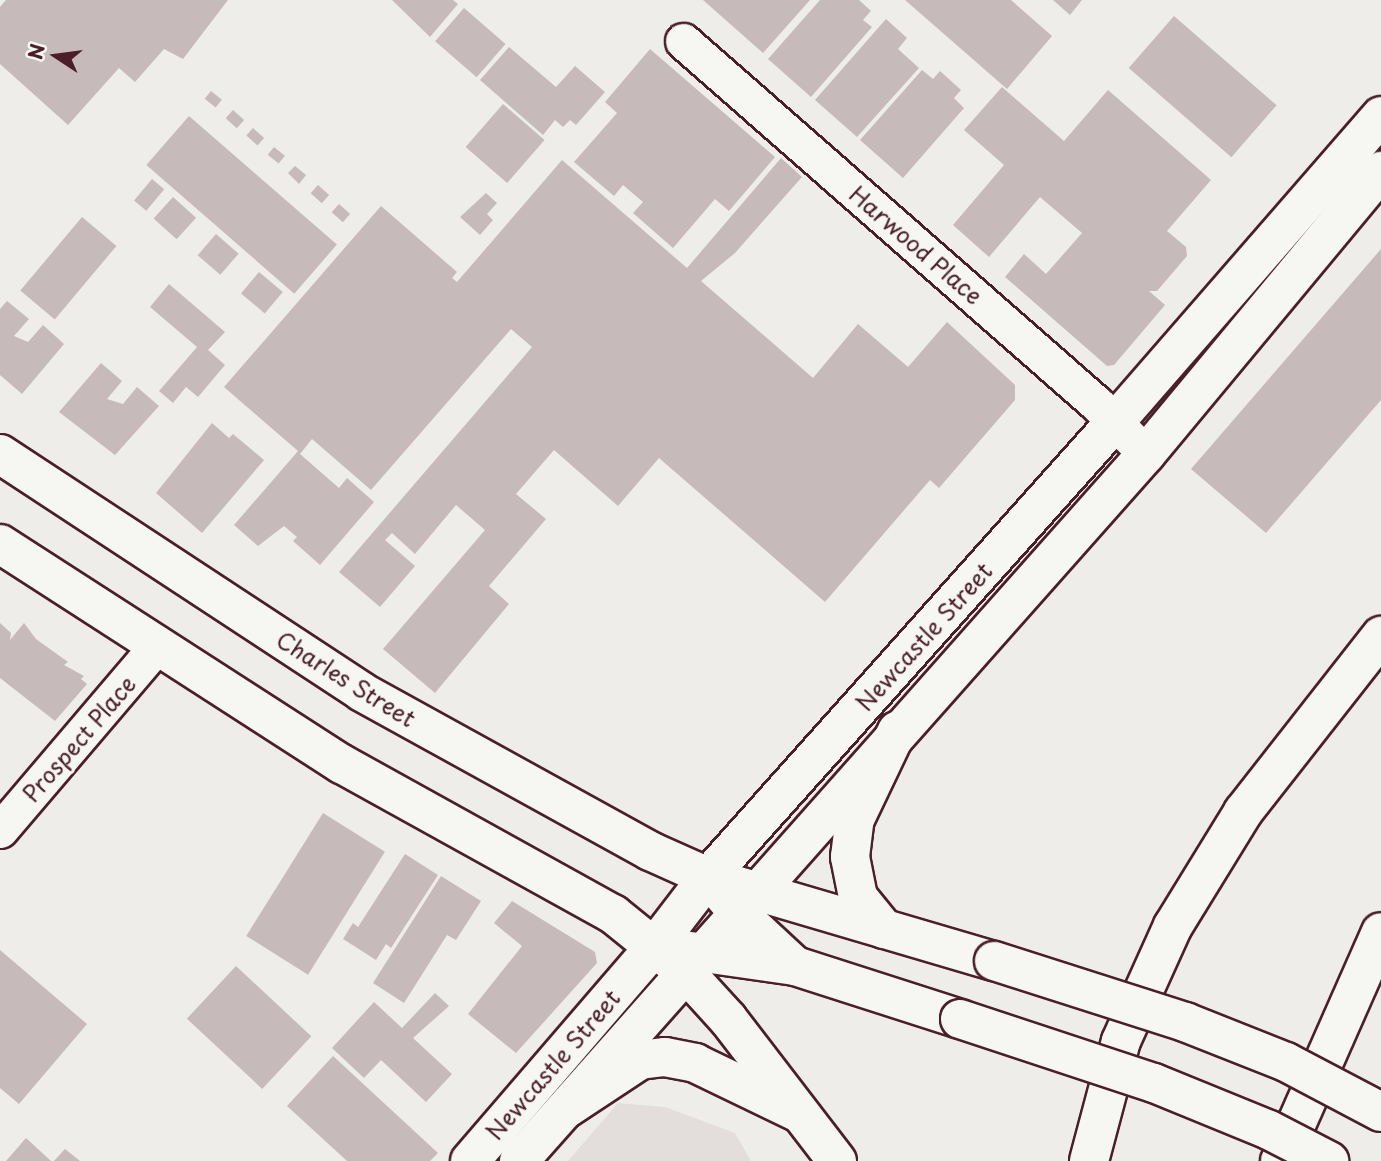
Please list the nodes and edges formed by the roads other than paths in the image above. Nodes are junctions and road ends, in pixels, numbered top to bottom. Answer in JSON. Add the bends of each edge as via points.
{"nodes":[{"id":1,"x":682,"y":41,"type":"dead end"},
{"id":2,"x":1381,"y":116,"type":"edge"},
{"id":3,"x":1381,"y":170,"type":"edge"},
{"id":4,"x":1116,"y":421,"type":"junction"},
{"id":5,"x":0,"y":454,"type":"edge"},
{"id":6,"x":1146,"y":454,"type":"junction"},
{"id":7,"x":0,"y":544,"type":"edge"},
{"id":8,"x":1381,"y":636,"type":"edge"},
{"id":9,"x":156,"y":647,"type":"junction"},
{"id":10,"x":897,"y":731,"type":"junction"},
{"id":11,"x":0,"y":830,"type":"edge"},
{"id":12,"x":708,"y":877,"type":"junction"},
{"id":13,"x":749,"y":902,"type":"junction"},
{"id":14,"x":884,"y":929,"type":"junction"},
{"id":15,"x":1381,"y":932,"type":"edge"},
{"id":16,"x":655,"y":946,"type":"junction"},
{"id":17,"x":697,"y":962,"type":"junction"},
{"id":18,"x":795,"y":966,"type":"junction"},
{"id":19,"x":566,"y":1109,"type":"junction"},
{"id":20,"x":1381,"y":1112,"type":"edge"},
{"id":21,"x":808,"y":1117,"type":"junction"},
{"id":22,"x":470,"y":1161,"type":"edge"},
{"id":23,"x":519,"y":1161,"type":"edge"},
{"id":24,"x":837,"y":1161,"type":"edge"},
{"id":25,"x":1088,"y":1161,"type":"edge"},
{"id":26,"x":1280,"y":1161,"type":"edge"},
{"id":27,"x":1329,"y":1161,"type":"edge"}],
"edges":[{"from":1,"to":4,"type":"street","name":"Harwood Place"},
{"from":2,"to":4,"type":"main road","name":"Newcastle Street"},
{"from":3,"to":6,"type":"main road","name":"Newcastle Street"},
{"from":4,"to":6,"type":"street","name":"Harwood Place"},
{"from":4,"to":12,"type":"main road","name":"Newcastle Street"},
{"from":5,"to":12,"type":"main road","name":"Charles Street","via":[[362,692],[650,851]]},
{"from":6,"to":10,"type":"main road","name":"Newcastle Street"},
{"from":7,"to":9,"type":"main road"},
{"from":8,"to":25,"type":"main road","via":[[1243,813],[1173,926],[1121,1041]]},
{"from":9,"to":11,"type":"street","name":"Prospect Place"},
{"from":9,"to":16,"type":"main road","via":[[342,764],[613,914]]},
{"from":10,"to":13,"type":"main road","name":"Newcastle Street"},
{"from":10,"to":14,"type":"main road","via":[[855,819],[850,857],[859,897]]},
{"from":12,"to":13,"type":"main road","name":"Charles Street"},
{"from":12,"to":16,"type":"main road","name":"Newcastle Street"},
{"from":13,"to":14,"type":"main road","name":"Charles Street"},
{"from":13,"to":17,"type":"main road","name":"Newcastle Street"},
{"from":13,"to":18,"type":"main road"},
{"from":14,"to":20,"type":"main road","name":"Charles Street","bridge":true,"via":[[1197,1027],[1286,1062]]},
{"from":15,"to":26,"type":"main road"},
{"from":16,"to":17,"type":"main road"},
{"from":16,"to":22,"type":"main road","name":"Newcastle Street"},
{"from":17,"to":18,"type":"main road"},
{"from":17,"to":19,"type":"main road","name":"Newcastle Street"},
{"from":17,"to":21,"type":"main road"},
{"from":18,"to":27,"type":"main road","bridge":true,"via":[[1154,1083],[1269,1130]]},
{"from":19,"to":21,"type":"main road","via":[[640,1060],[665,1057],[695,1063]]},
{"from":19,"to":23,"type":"main road","name":"Newcastle Street"},
{"from":21,"to":24,"type":"main road"}]}
